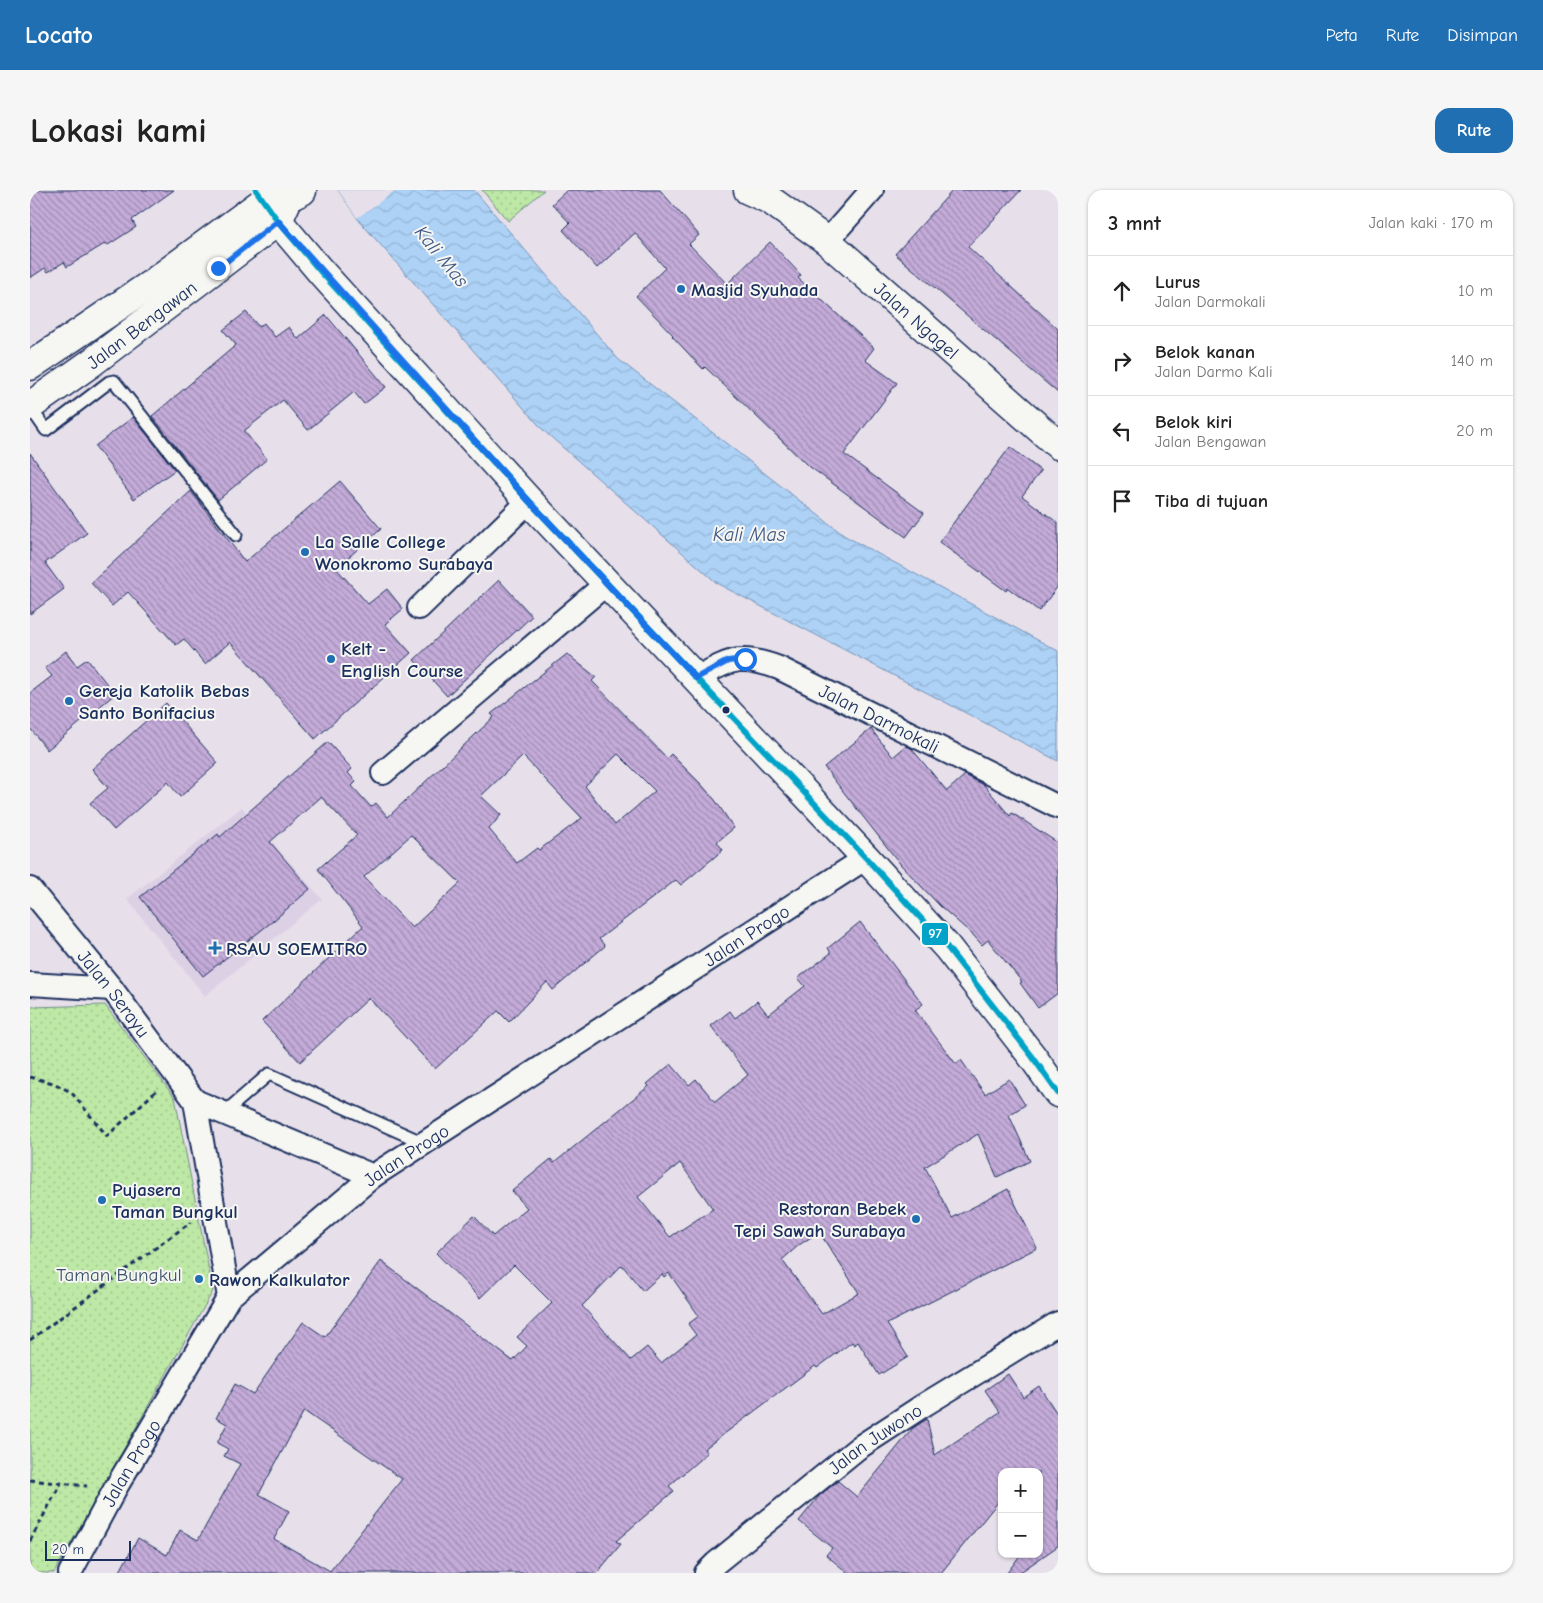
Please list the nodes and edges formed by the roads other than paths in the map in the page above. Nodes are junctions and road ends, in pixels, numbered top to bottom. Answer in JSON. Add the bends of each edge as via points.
{"nodes":[{"id":1,"x":872,"y":190,"type":"edge"},
{"id":2,"x":761,"y":193,"type":"edge"},
{"id":3,"x":278,"y":200,"type":"edge"},
{"id":4,"x":827,"y":241,"type":"junction"},
{"id":5,"x":30,"y":366,"type":"edge"},
{"id":6,"x":30,"y":406,"type":"edge"},
{"id":7,"x":1058,"y":445,"type":"edge"},
{"id":8,"x":529,"y":501,"type":"junction"},
{"id":9,"x":236,"y":534,"type":"dead end"},
{"id":10,"x":606,"y":584,"type":"junction"},
{"id":11,"x":419,"y":608,"type":"dead end"},
{"id":12,"x":696,"y":678,"type":"junction"},
{"id":13,"x":383,"y":773,"type":"dead end"},
{"id":14,"x":1058,"y":807,"type":"edge"},
{"id":15,"x":866,"y":858,"type":"junction"},
{"id":16,"x":30,"y":889,"type":"edge"},
{"id":17,"x":30,"y":984,"type":"edge"},
{"id":18,"x":112,"y":989,"type":"junction"},
{"id":19,"x":1058,"y":1093,"type":"edge"},
{"id":20,"x":195,"y":1101,"type":"junction"},
{"id":21,"x":224,"y":1113,"type":"junction"},
{"id":22,"x":424,"y":1143,"type":"junction"},
{"id":23,"x":373,"y":1176,"type":"junction"},
{"id":24,"x":229,"y":1297,"type":"junction"},
{"id":25,"x":1058,"y":1324,"type":"edge"},
{"id":26,"x":717,"y":1570,"type":"edge"},
{"id":27,"x":70,"y":1573,"type":"edge"}],
"edges":[{"from":1,"to":4,"type":"street"},
{"from":2,"to":4,"type":"main road","name":"Jalan Ngagel"},
{"from":3,"to":5,"type":"main road","name":"Jalan Bengawan"},
{"from":3,"to":6,"type":"main road","name":"Jalan Bengawan","via":[[91,363]]},
{"from":3,"to":8,"type":"main road"},
{"from":4,"to":7,"type":"main road","name":"Jalan Ngagel"},
{"from":6,"to":9,"type":"lane","via":[[46,430],[114,381]]},
{"from":8,"to":10,"type":"main road"},
{"from":8,"to":11,"type":"street"},
{"from":10,"to":12,"type":"main road"},
{"from":10,"to":13,"type":"street"},
{"from":12,"to":14,"type":"street","name":"Jalan Darmokali","via":[[728,661],[762,662]]},
{"from":12,"to":15,"type":"main road"},
{"from":15,"to":19,"type":"main road","via":[[947,947]]},
{"from":15,"to":22,"type":"street","name":"Jalan Progo"},
{"from":16,"to":18,"type":"street","name":"Jalan Serayu"},
{"from":17,"to":18,"type":"street"},
{"from":18,"to":20,"type":"street","name":"Jalan Serayu"},
{"from":20,"to":21,"type":"street"},
{"from":20,"to":24,"type":"street","name":"Jalan Serayu"},
{"from":21,"to":22,"type":"lane","via":[[269,1074]]},
{"from":21,"to":23,"type":"street"},
{"from":22,"to":23,"type":"street","name":"Jalan Progo"},
{"from":23,"to":24,"type":"street","name":"Jalan Progo"},
{"from":24,"to":27,"type":"street","name":"Jalan Progo","via":[[115,1489]]},
{"from":25,"to":26,"type":"street","name":"Jalan Juwono","via":[[858,1448]]}]}
